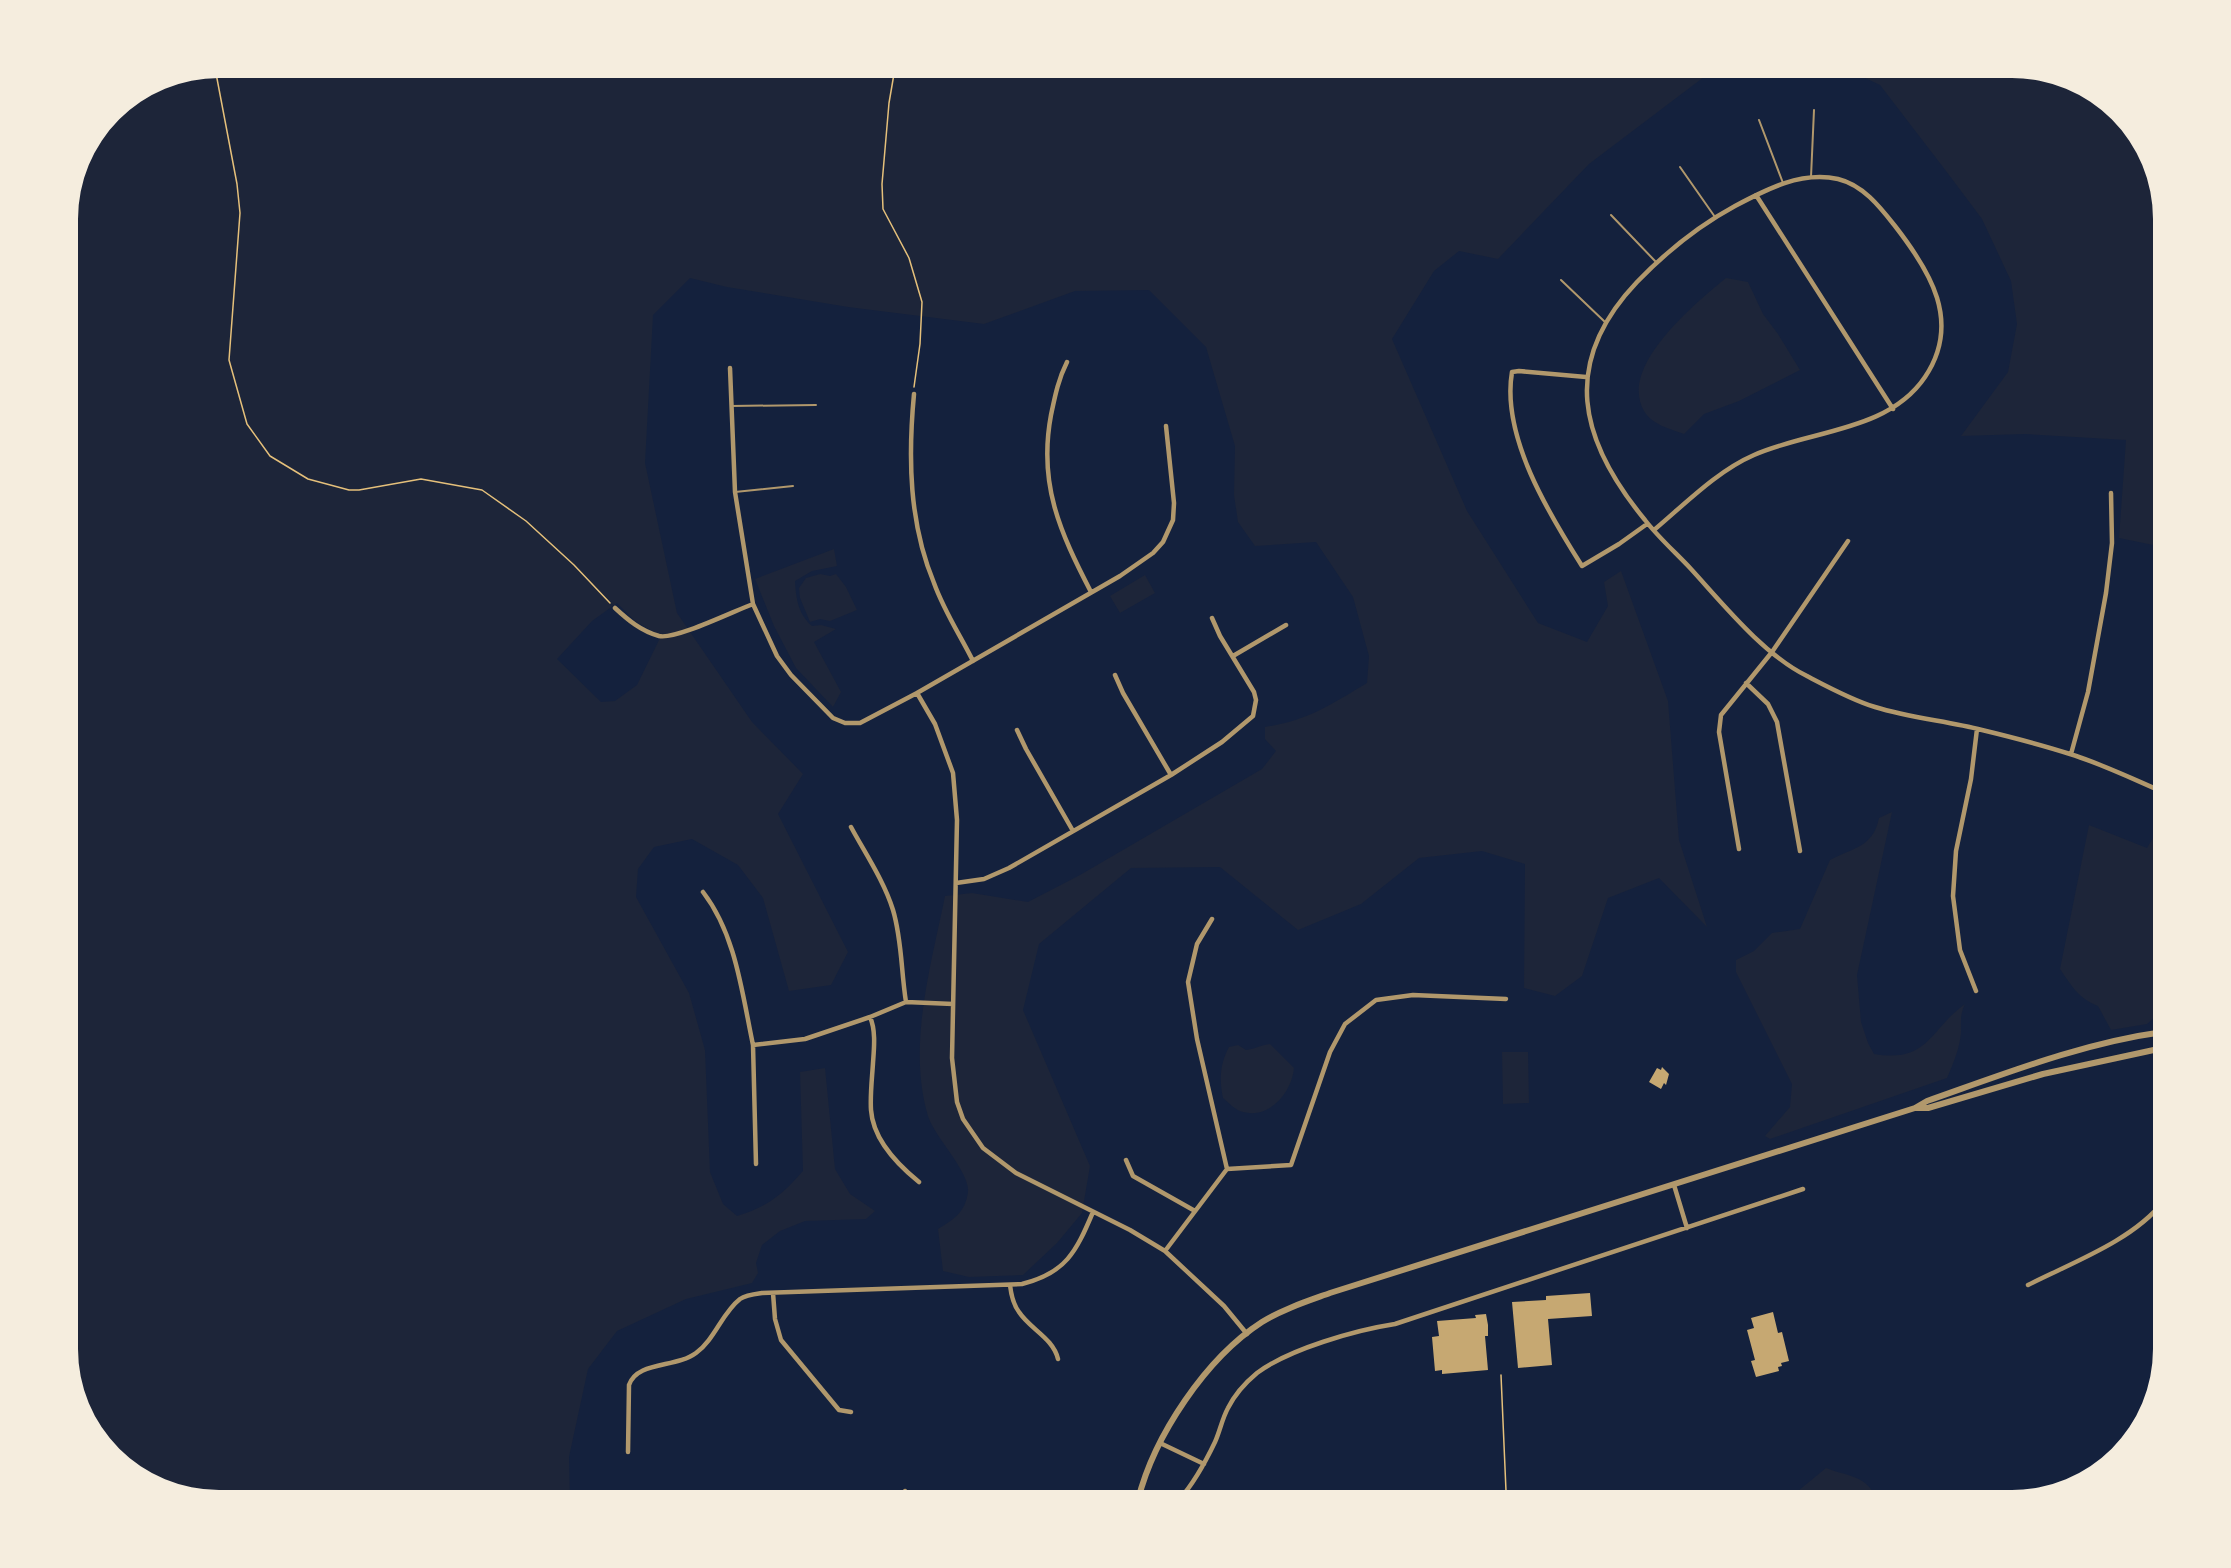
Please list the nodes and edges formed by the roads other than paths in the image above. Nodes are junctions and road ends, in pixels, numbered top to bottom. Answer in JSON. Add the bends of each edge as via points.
{"nodes":[{"id":1,"x":1814,"y":111,"type":"dead end"},
{"id":2,"x":1759,"y":120,"type":"dead end"},
{"id":3,"x":1680,"y":167,"type":"dead end"},
{"id":4,"x":1811,"y":177,"type":"junction"},
{"id":5,"x":1783,"y":183,"type":"junction"},
{"id":6,"x":1756,"y":195,"type":"junction"},
{"id":7,"x":1611,"y":216,"type":"dead end"},
{"id":8,"x":1715,"y":217,"type":"junction"},
{"id":9,"x":1656,"y":262,"type":"junction"},
{"id":10,"x":1561,"y":280,"type":"dead end"},
{"id":11,"x":1605,"y":322,"type":"junction"},
{"id":12,"x":1067,"y":362,"type":"dead end"},
{"id":13,"x":730,"y":368,"type":"dead end"},
{"id":14,"x":1586,"y":377,"type":"junction"},
{"id":15,"x":914,"y":394,"type":"road end"},
{"id":16,"x":816,"y":405,"type":"dead end"},
{"id":17,"x":731,"y":406,"type":"junction"},
{"id":18,"x":1893,"y":409,"type":"junction"},
{"id":19,"x":1166,"y":426,"type":"dead end"},
{"id":20,"x":793,"y":486,"type":"dead end"},
{"id":21,"x":735,"y":492,"type":"junction"},
{"id":22,"x":2111,"y":493,"type":"dead end"},
{"id":23,"x":1647,"y":524,"type":"junction"},
{"id":24,"x":1654,"y":530,"type":"junction"},
{"id":25,"x":1848,"y":541,"type":"dead end"},
{"id":26,"x":1091,"y":592,"type":"junction"},
{"id":27,"x":753,"y":604,"type":"junction"},
{"id":28,"x":615,"y":608,"type":"road end"},
{"id":29,"x":1212,"y":618,"type":"dead end"},
{"id":30,"x":1286,"y":625,"type":"dead end"},
{"id":31,"x":1772,"y":652,"type":"junction"},
{"id":32,"x":1233,"y":656,"type":"junction"},
{"id":33,"x":973,"y":661,"type":"junction"},
{"id":34,"x":1115,"y":675,"type":"dead end"},
{"id":35,"x":1746,"y":683,"type":"junction"},
{"id":36,"x":917,"y":693,"type":"junction"},
{"id":37,"x":1977,"y":729,"type":"junction"},
{"id":38,"x":1017,"y":730,"type":"dead end"},
{"id":39,"x":2072,"y":754,"type":"junction"},
{"id":40,"x":1171,"y":775,"type":"junction"},
{"id":41,"x":2153,"y":788,"type":"edge"},
{"id":42,"x":851,"y":827,"type":"dead end"},
{"id":43,"x":1073,"y":831,"type":"junction"},
{"id":44,"x":1740,"y":849,"type":"dead end"},
{"id":45,"x":1800,"y":851,"type":"dead end"},
{"id":46,"x":956,"y":884,"type":"junction"},
{"id":47,"x":703,"y":892,"type":"dead end"},
{"id":48,"x":1212,"y":919,"type":"dead end"},
{"id":49,"x":1976,"y":991,"type":"dead end"},
{"id":50,"x":1506,"y":999,"type":"dead end"},
{"id":51,"x":906,"y":1002,"type":"junction"},
{"id":52,"x":952,"y":1004,"type":"junction"},
{"id":53,"x":870,"y":1017,"type":"junction"},
{"id":54,"x":2153,"y":1034,"type":"edge"},
{"id":55,"x":753,"y":1046,"type":"junction"},
{"id":56,"x":2153,"y":1050,"type":"edge"},
{"id":57,"x":1916,"y":1108,"type":"junction"},
{"id":58,"x":1126,"y":1160,"type":"dead end"},
{"id":59,"x":756,"y":1164,"type":"dead end"},
{"id":60,"x":1227,"y":1169,"type":"junction"},
{"id":61,"x":920,"y":1182,"type":"dead end"},
{"id":62,"x":1674,"y":1185,"type":"junction"},
{"id":63,"x":1803,"y":1190,"type":"dead end"},
{"id":64,"x":1195,"y":1211,"type":"junction"},
{"id":65,"x":1094,"y":1212,"type":"junction"},
{"id":66,"x":2153,"y":1213,"type":"edge"},
{"id":67,"x":1687,"y":1228,"type":"junction"},
{"id":68,"x":1165,"y":1251,"type":"junction"},
{"id":69,"x":1010,"y":1285,"type":"junction"},
{"id":70,"x":2028,"y":1285,"type":"dead end"},
{"id":71,"x":773,"y":1293,"type":"junction"},
{"id":72,"x":1247,"y":1334,"type":"junction"},
{"id":73,"x":1058,"y":1359,"type":"dead end"},
{"id":74,"x":851,"y":1412,"type":"dead end"},
{"id":75,"x":1160,"y":1443,"type":"junction"},
{"id":76,"x":628,"y":1452,"type":"dead end"},
{"id":77,"x":1204,"y":1464,"type":"junction"},
{"id":78,"x":1141,"y":1490,"type":"edge"},
{"id":79,"x":1188,"y":1490,"type":"edge"}],
"edges":[{"from":1,"to":4,"type":"lane"},
{"from":2,"to":5,"type":"lane"},
{"from":3,"to":8,"type":"lane"},
{"from":4,"to":5,"type":"street"},
{"from":4,"to":18,"type":"street","via":[[1839,180],[1857,187],[1878,204],[1932,281],[1942,319],[1937,354],[1918,387]]},
{"from":5,"to":6,"type":"street"},
{"from":6,"to":8,"type":"street"},
{"from":6,"to":18,"type":"street"},
{"from":7,"to":9,"type":"lane"},
{"from":8,"to":9,"type":"street"},
{"from":9,"to":11,"type":"street"},
{"from":10,"to":11,"type":"lane"},
{"from":11,"to":14,"type":"street","via":[[1588,362]]},
{"from":12,"to":26,"type":"street","via":[[1057,382],[1047,436],[1047,478],[1067,546]]},
{"from":13,"to":17,"type":"street"},
{"from":14,"to":23,"type":"street","via":[[1589,412],[1600,449],[1615,479]]},
{"from":14,"to":23,"type":"street","via":[[1512,372],[1512,409],[1530,474],[1582,566]]},
{"from":15,"to":33,"type":"street","via":[[911,468],[919,539],[942,602]]},
{"from":16,"to":17,"type":"lane"},
{"from":17,"to":21,"type":"street"},
{"from":18,"to":24,"type":"street","via":[[1750,456],[1721,474]]},
{"from":19,"to":26,"type":"street","via":[[1174,503],[1169,531],[1153,553]]},
{"from":20,"to":21,"type":"lane"},
{"from":21,"to":27,"type":"street"},
{"from":22,"to":39,"type":"street","via":[[2112,543],[2106,593]]},
{"from":23,"to":24,"type":"street"},
{"from":24,"to":31,"type":"street"},
{"from":25,"to":31,"type":"street"},
{"from":26,"to":33,"type":"street"},
{"from":27,"to":28,"type":"street","via":[[680,634],[661,636],[635,625]]},
{"from":27,"to":36,"type":"street","via":[[777,656],[833,718],[860,723]]},
{"from":29,"to":32,"type":"street"},
{"from":30,"to":32,"type":"street"},
{"from":31,"to":35,"type":"street"},
{"from":31,"to":37,"type":"street","via":[[1802,674],[1868,705]]},
{"from":32,"to":40,"type":"street","via":[[1254,692],[1253,716]]},
{"from":33,"to":36,"type":"street"},
{"from":34,"to":40,"type":"street"},
{"from":35,"to":44,"type":"street","via":[[1721,715],[1719,732]]},
{"from":35,"to":45,"type":"street","via":[[1768,704],[1777,722]]},
{"from":36,"to":46,"type":"street","via":[[935,724],[953,773]]},
{"from":37,"to":39,"type":"street"},
{"from":37,"to":49,"type":"street","via":[[1956,851],[1953,897],[1960,950]]},
{"from":38,"to":43,"type":"street"},
{"from":39,"to":41,"type":"street"},
{"from":40,"to":43,"type":"street"},
{"from":42,"to":51,"type":"street","via":[[893,909]]},
{"from":43,"to":46,"type":"street","via":[[995,875]]},
{"from":46,"to":52,"type":"street"},
{"from":47,"to":55,"type":"street","via":[[725,928]]},
{"from":48,"to":60,"type":"street","via":[[1197,944],[1188,982]]},
{"from":50,"to":60,"type":"street","via":[[1413,995],[1376,1000],[1345,1024],[1330,1052],[1291,1165]]},
{"from":51,"to":52,"type":"street"},
{"from":51,"to":53,"type":"street"},
{"from":52,"to":65,"type":"street","via":[[953,1079],[957,1102],[973,1136],[982,1148],[1016,1173]]},
{"from":53,"to":55,"type":"street","via":[[804,1040]]},
{"from":53,"to":61,"type":"street","via":[[874,1052],[871,1113],[881,1140],[903,1169]]},
{"from":54,"to":57,"type":"street","via":[[2069,1053]]},
{"from":55,"to":59,"type":"street"},
{"from":56,"to":57,"type":"street"},
{"from":57,"to":62,"type":"street"},
{"from":58,"to":64,"type":"street","via":[[1133,1176]]},
{"from":60,"to":64,"type":"street"},
{"from":62,"to":67,"type":"street"},
{"from":62,"to":72,"type":"street","via":[[1330,1293],[1278,1314]]},
{"from":63,"to":67,"type":"street"},
{"from":64,"to":68,"type":"street"},
{"from":65,"to":68,"type":"street"},
{"from":65,"to":69,"type":"street","via":[[1065,1263],[1045,1278]]},
{"from":66,"to":70,"type":"street","via":[[2125,1235]]},
{"from":67,"to":77,"type":"street","via":[[1287,1357],[1246,1382],[1227,1410]]},
{"from":68,"to":72,"type":"street","via":[[1224,1306]]},
{"from":69,"to":71,"type":"street"},
{"from":69,"to":73,"type":"street","via":[[1019,1312],[1056,1350]]},
{"from":71,"to":74,"type":"street","via":[[781,1340],[839,1410]]},
{"from":71,"to":76,"type":"street","via":[[740,1299],[709,1341],[685,1361],[642,1370],[631,1378]]},
{"from":72,"to":75,"type":"street","via":[[1202,1378]]},
{"from":75,"to":77,"type":"street"},
{"from":75,"to":78,"type":"street"},
{"from":77,"to":79,"type":"street"}]}
